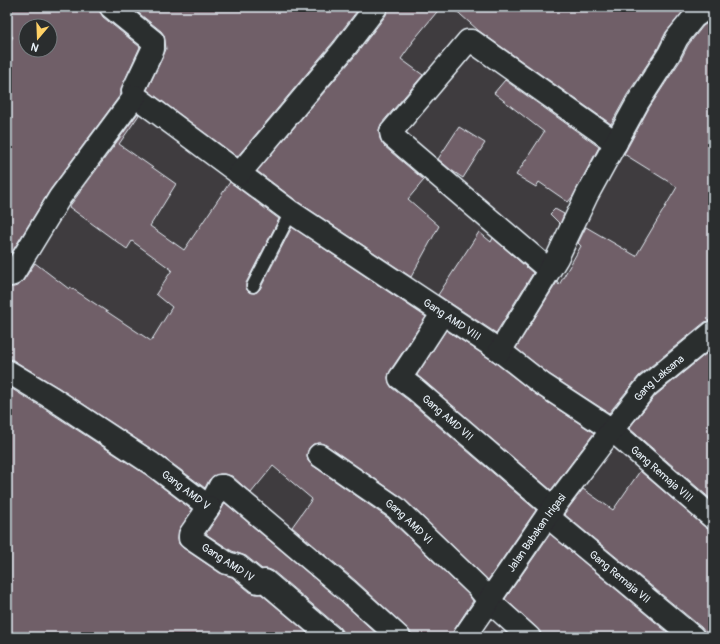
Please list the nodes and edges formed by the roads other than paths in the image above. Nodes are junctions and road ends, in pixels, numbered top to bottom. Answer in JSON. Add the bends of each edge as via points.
{"nodes":[{"id":1,"x":111,"y":7,"type":"edge"},
{"id":2,"x":376,"y":7,"type":"edge"},
{"id":3,"x":695,"y":10,"type":"edge"},
{"id":4,"x":135,"y":96,"type":"junction"},
{"id":5,"x":616,"y":143,"type":"junction"},
{"id":6,"x":239,"y":174,"type":"junction"},
{"id":7,"x":290,"y":212,"type":"junction"},
{"id":8,"x":549,"y":270,"type":"junction"},
{"id":9,"x":7,"y":273,"type":"edge"},
{"id":10,"x":253,"y":286,"type":"dead end"},
{"id":11,"x":443,"y":313,"type":"junction"},
{"id":12,"x":713,"y":332,"type":"edge"},
{"id":13,"x":500,"y":351,"type":"junction"},
{"id":14,"x":7,"y":371,"type":"edge"},
{"id":15,"x":612,"y":430,"type":"junction"},
{"id":16,"x":319,"y":455,"type":"dead end"},
{"id":17,"x":208,"y":507,"type":"junction"},
{"id":18,"x":550,"y":512,"type":"junction"},
{"id":19,"x":713,"y":518,"type":"edge"},
{"id":20,"x":489,"y":601,"type":"junction"},
{"id":21,"x":330,"y":637,"type":"edge"},
{"id":22,"x":399,"y":637,"type":"edge"},
{"id":23,"x":464,"y":637,"type":"edge"},
{"id":24,"x":529,"y":637,"type":"edge"},
{"id":25,"x":693,"y":637,"type":"edge"}],
"edges":[{"from":1,"to":4,"type":"street","via":[[153,40],[153,49],[132,91]]},
{"from":2,"to":6,"type":"street"},
{"from":3,"to":5,"type":"street","via":[[638,102]]},
{"from":4,"to":6,"type":"street","name":"Gang AMD VIII"},
{"from":4,"to":9,"type":"street","via":[[60,197],[13,274]]},
{"from":5,"to":8,"type":"street"},
{"from":5,"to":8,"type":"street","via":[[472,41],[468,41],[391,132],[392,136]]},
{"from":6,"to":7,"type":"street","name":"Gang AMD VIII"},
{"from":7,"to":10,"type":"lane"},
{"from":7,"to":11,"type":"street","name":"Gang AMD VIII"},
{"from":8,"to":13,"type":"street"},
{"from":11,"to":13,"type":"street","name":"Gang AMD VIII"},
{"from":11,"to":18,"type":"street","name":"Gang AMD VII","via":[[400,378]]},
{"from":12,"to":15,"type":"street","name":"Gang Laksana","via":[[647,386]]},
{"from":13,"to":15,"type":"street","name":"Gang AMD VIII","via":[[542,384]]},
{"from":14,"to":17,"type":"street","name":"Gang AMD V","via":[[152,464]]},
{"from":15,"to":18,"type":"street","name":"Jalan Babakan Irigasi"},
{"from":15,"to":19,"type":"street","name":"Gang Remaja VIII"},
{"from":16,"to":20,"type":"street","name":"Gang AMD VI","via":[[396,508],[477,586]]},
{"from":17,"to":21,"type":"street","name":"Gang AMD IV","via":[[190,538],[227,563],[238,566],[258,582],[265,581]]},
{"from":17,"to":22,"type":"street","name":"Gang AMD V","via":[[220,486],[224,486]]},
{"from":18,"to":20,"type":"street","name":"Jalan Babakan Irigasi"},
{"from":18,"to":25,"type":"street","name":"Gang Remaja VII"},
{"from":20,"to":23,"type":"street","name":"Jalan Babakan Irigasi"},
{"from":20,"to":24,"type":"street","name":"Gang AMD VI"}]}
